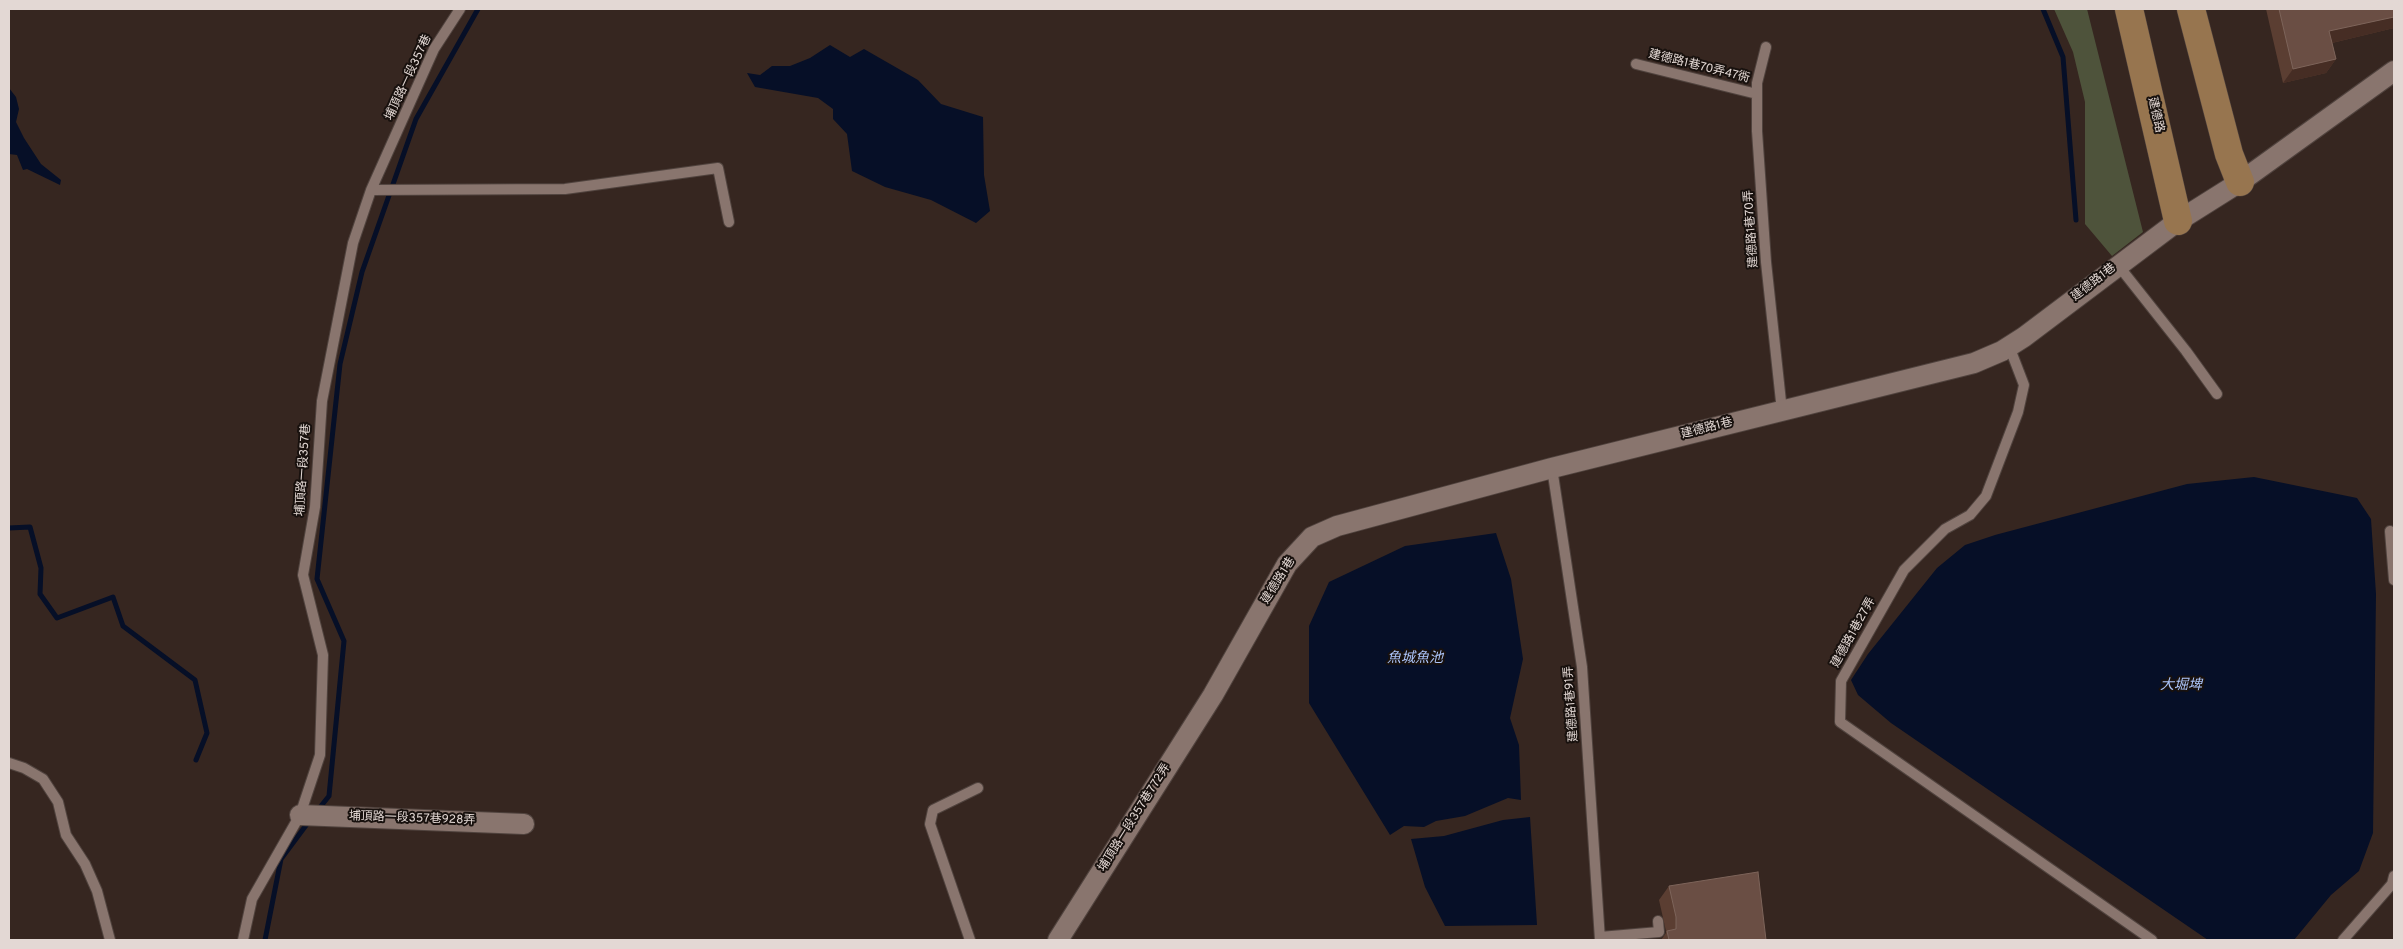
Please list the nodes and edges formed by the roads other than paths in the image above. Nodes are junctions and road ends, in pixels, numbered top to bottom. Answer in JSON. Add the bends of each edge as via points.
{"nodes":[{"id":1,"x":460,"y":9,"type":"edge"},
{"id":2,"x":2129,"y":9,"type":"edge"},
{"id":3,"x":2191,"y":9,"type":"edge"},
{"id":4,"x":1766,"y":47,"type":"dead end"},
{"id":5,"x":1636,"y":64,"type":"dead end"},
{"id":6,"x":2394,"y":71,"type":"edge"},
{"id":7,"x":1757,"y":94,"type":"junction"},
{"id":8,"x":2240,"y":182,"type":"junction"},
{"id":9,"x":371,"y":190,"type":"junction"},
{"id":10,"x":2178,"y":221,"type":"junction"},
{"id":11,"x":729,"y":222,"type":"dead end"},
{"id":12,"x":2118,"y":265,"type":"junction"},
{"id":13,"x":2009,"y":346,"type":"junction"},
{"id":14,"x":2217,"y":394,"type":"dead end"},
{"id":15,"x":1782,"y":411,"type":"junction"},
{"id":16,"x":1552,"y":468,"type":"junction"},
{"id":17,"x":2390,"y":531,"type":"dead end"},
{"id":18,"x":2394,"y":580,"type":"edge"},
{"id":19,"x":1213,"y":696,"type":"joint"},
{"id":20,"x":9,"y":763,"type":"edge"},
{"id":21,"x":978,"y":788,"type":"dead end"},
{"id":22,"x":300,"y":815,"type":"junction"},
{"id":23,"x":524,"y":824,"type":"dead end"},
{"id":24,"x":2394,"y":876,"type":"edge"},
{"id":25,"x":1658,"y":921,"type":"dead end"},
{"id":26,"x":1659,"y":936,"type":"edge"},
{"id":27,"x":1600,"y":939,"type":"edge"},
{"id":28,"x":110,"y":940,"type":"edge"},
{"id":29,"x":243,"y":940,"type":"edge"},
{"id":30,"x":970,"y":940,"type":"edge"},
{"id":31,"x":1058,"y":940,"type":"edge"},
{"id":32,"x":2152,"y":940,"type":"edge"},
{"id":33,"x":2343,"y":940,"type":"edge"}],
"edges":[{"from":1,"to":9,"type":"lane","name":"埔頂路一段357巷","via":[[434,49]]},
{"from":2,"to":10,"type":"street","name":"建德路"},
{"from":3,"to":8,"type":"street","via":[[2229,154]]},
{"from":4,"to":7,"type":"lane","name":"建德路1巷70弄"},
{"from":5,"to":7,"type":"lane","name":"建德路1巷70弄47衖"},
{"from":6,"to":8,"type":"street","name":"建德路1巷"},
{"from":7,"to":15,"type":"lane","name":"建德路1巷70弄","via":[[1766,262]]},
{"from":8,"to":10,"type":"street","name":"建德路1巷"},
{"from":9,"to":11,"type":"lane","via":[[565,189],[718,168]]},
{"from":9,"to":22,"type":"lane","name":"埔頂路一段357巷","via":[[353,243],[322,401],[315,507],[303,575],[323,655],[320,755]]},
{"from":10,"to":12,"type":"street","name":"建德路1巷"},
{"from":12,"to":13,"type":"street","name":"建德路1巷"},
{"from":12,"to":14,"type":"lane"},
{"from":13,"to":15,"type":"street","name":"建德路1巷","via":[[1974,363]]},
{"from":13,"to":32,"type":"lane","name":"建德路1巷27弄","via":[[2024,385],[2018,412],[1986,496],[1970,515],[1945,530],[1904,570],[1841,681],[1840,722]]},
{"from":15,"to":16,"type":"street","name":"建德路1巷"},
{"from":16,"to":19,"type":"street","name":"建德路1巷","via":[[1337,526],[1312,537],[1287,564]]},
{"from":16,"to":27,"type":"lane","name":"建德路1巷91弄","via":[[1582,667]]},
{"from":17,"to":18,"type":"lane"},
{"from":19,"to":31,"type":"street","name":"埔頂路一段357巷772弄"},
{"from":20,"to":28,"type":"lane","via":[[43,779],[58,802],[66,835],[98,891]]},
{"from":21,"to":30,"type":"lane","via":[[933,810],[930,824]]},
{"from":22,"to":23,"type":"street","name":"埔頂路一段357巷928弄"},
{"from":22,"to":29,"type":"lane","name":"埔頂路一段357巷","via":[[252,899]]},
{"from":24,"to":33,"type":"lane","via":[[2392,884]]},
{"from":25,"to":26,"type":"lane"},
{"from":26,"to":27,"type":"lane"}]}
